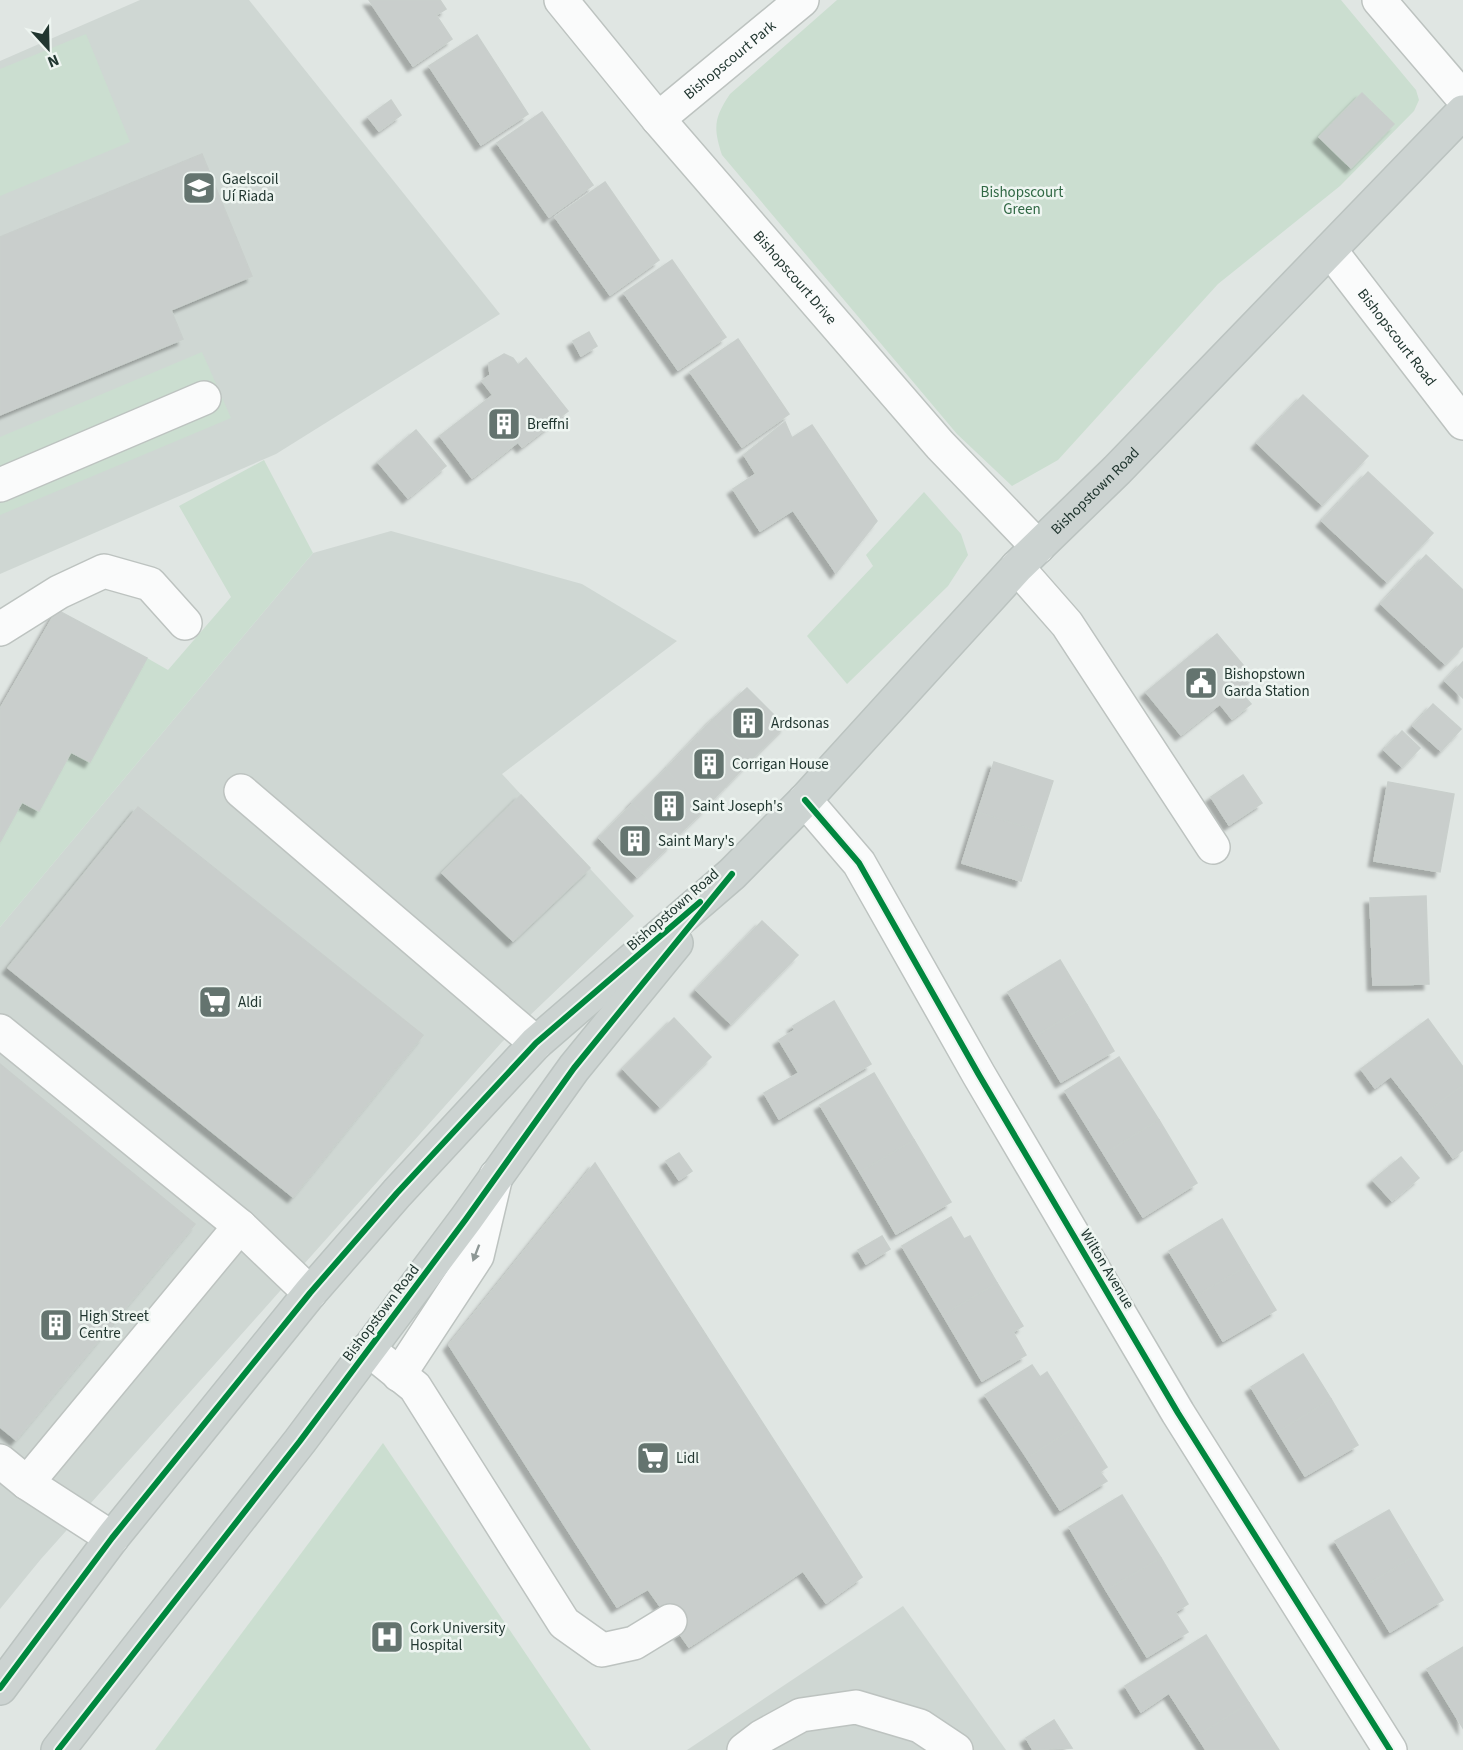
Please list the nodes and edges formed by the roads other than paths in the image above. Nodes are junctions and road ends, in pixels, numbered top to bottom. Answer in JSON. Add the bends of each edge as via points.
{"nodes":[{"id":1,"x":561,"y":0,"type":"edge"},
{"id":2,"x":802,"y":0,"type":"edge"},
{"id":3,"x":1390,"y":4,"type":"edge"},
{"id":4,"x":1463,"y":98,"type":"edge"},
{"id":5,"x":1463,"y":112,"type":"edge"},
{"id":6,"x":658,"y":119,"type":"junction"},
{"id":7,"x":1330,"y":250,"type":"junction"},
{"id":8,"x":204,"y":398,"type":"dead end"},
{"id":9,"x":1463,"y":423,"type":"edge"},
{"id":10,"x":0,"y":485,"type":"edge"},
{"id":11,"x":1027,"y":557,"type":"junction"},
{"id":12,"x":185,"y":623,"type":"dead end"},
{"id":13,"x":0,"y":629,"type":"edge"},
{"id":14,"x":242,"y":791,"type":"dead end"},
{"id":15,"x":805,"y":800,"type":"junction"},
{"id":16,"x":1213,"y":847,"type":"dead end"},
{"id":17,"x":732,"y":874,"type":"junction"},
{"id":18,"x":0,"y":1031,"type":"edge"},
{"id":19,"x":537,"y":1043,"type":"junction"},
{"id":20,"x":496,"y":1176,"type":"junction"},
{"id":21,"x":240,"y":1226,"type":"junction"},
{"id":22,"x":310,"y":1293,"type":"junction"},
{"id":23,"x":368,"y":1349,"type":"junction"},
{"id":24,"x":399,"y":1375,"type":"junction"},
{"id":25,"x":0,"y":1461,"type":"edge"},
{"id":26,"x":27,"y":1483,"type":"junction"},
{"id":27,"x":112,"y":1538,"type":"junction"},
{"id":28,"x":670,"y":1621,"type":"dead end"},
{"id":29,"x":0,"y":1688,"type":"edge"},
{"id":30,"x":58,"y":1750,"type":"edge"},
{"id":31,"x":744,"y":1750,"type":"edge"},
{"id":32,"x":956,"y":1750,"type":"edge"},
{"id":33,"x":1390,"y":1750,"type":"edge"}],
"edges":[{"from":1,"to":6,"type":"street","name":"Bishopscourt Drive"},
{"from":2,"to":6,"type":"street","name":"Bishopscourt Park"},
{"from":3,"to":4,"type":"street"},
{"from":5,"to":7,"type":"main road","name":"Bishopstown Road"},
{"from":6,"to":11,"type":"street","name":"Bishopscourt Drive","via":[[940,445]]},
{"from":7,"to":9,"type":"street","name":"Bishopscourt Road"},
{"from":7,"to":11,"type":"main road","name":"Bishopstown Road"},
{"from":8,"to":10,"type":"street"},
{"from":11,"to":15,"type":"main road","name":"Bishopstown Road"},
{"from":11,"to":16,"type":"street","name":"Bishopscourt Drive","via":[[1066,624]]},
{"from":12,"to":13,"type":"street","via":[[150,584],[104,571],[59,592]]},
{"from":14,"to":19,"type":"street"},
{"from":15,"to":17,"type":"main road","name":"Bishopstown Road"},
{"from":15,"to":33,"type":"street","name":"Wilton Avenue","via":[[859,863],[1178,1413]]},
{"from":17,"to":19,"type":"main road","name":"Bishopstown Road"},
{"from":17,"to":20,"type":"main road","name":"Bishopstown Road","via":[[574,1068]]},
{"from":18,"to":21,"type":"street"},
{"from":19,"to":22,"type":"main road","name":"Bishopstown Road"},
{"from":20,"to":23,"type":"main road","name":"Bishopstown Road"},
{"from":20,"to":24,"type":"street","one_way":true,"via":[[477,1256]]},
{"from":21,"to":22,"type":"street"},
{"from":21,"to":26,"type":"street"},
{"from":22,"to":27,"type":"main road","name":"Bishopstown Road"},
{"from":23,"to":24,"type":"street"},
{"from":23,"to":30,"type":"main road","name":"Bishopstown Road"},
{"from":24,"to":28,"type":"street","via":[[415,1387],[451,1441],[564,1623],[602,1650],[634,1643]]},
{"from":25,"to":26,"type":"street"},
{"from":26,"to":27,"type":"street"},
{"from":27,"to":29,"type":"main road","name":"Bishopstown Road"},
{"from":31,"to":32,"type":"street","via":[[801,1715],[856,1707],[920,1726]]}]}
